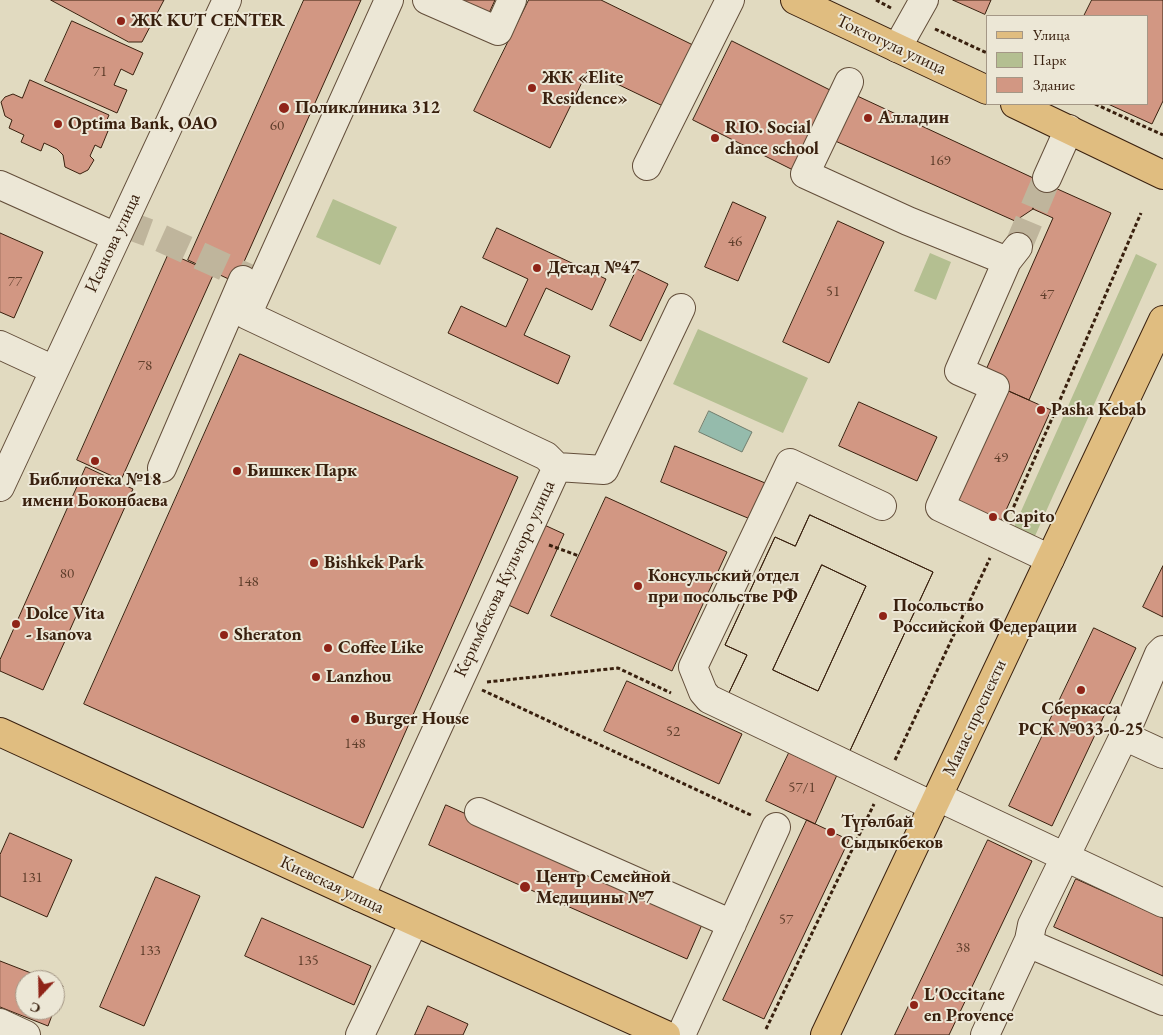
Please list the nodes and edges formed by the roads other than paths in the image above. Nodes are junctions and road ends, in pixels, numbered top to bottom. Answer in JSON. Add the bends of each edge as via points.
{"nodes":[{"id":1,"x":227,"y":0,"type":"edge"},
{"id":2,"x":389,"y":0,"type":"edge"},
{"id":3,"x":428,"y":0,"type":"edge"},
{"id":4,"x":512,"y":0,"type":"edge"},
{"id":5,"x":730,"y":0,"type":"edge"},
{"id":6,"x":795,"y":0,"type":"edge"},
{"id":7,"x":924,"y":0,"type":"edge"},
{"id":8,"x":897,"y":48,"type":"junction"},
{"id":9,"x":849,"y":82,"type":"dead end"},
{"id":10,"x":986,"y":90,"type":"edge"},
{"id":11,"x":1017,"y":105,"type":"edge"},
{"id":12,"x":1069,"y":129,"type":"junction"},
{"id":13,"x":647,"y":166,"type":"dead end"},
{"id":14,"x":1163,"y":175,"type":"edge"},
{"id":15,"x":1047,"y":178,"type":"tunnel mouth"},
{"id":16,"x":0,"y":185,"type":"edge"},
{"id":17,"x":116,"y":238,"type":"junction"},
{"id":18,"x":245,"y":274,"type":"dead end"},
{"id":19,"x":681,"y":308,"type":"dead end"},
{"id":20,"x":1163,"y":320,"type":"edge"},
{"id":21,"x":0,"y":344,"type":"edge"},
{"id":22,"x":54,"y":370,"type":"junction"},
{"id":23,"x":557,"y":467,"type":"junction"},
{"id":24,"x":162,"y":468,"type":"dead end"},
{"id":25,"x":0,"y":487,"type":"edge"},
{"id":26,"x":882,"y":506,"type":"dead end"},
{"id":27,"x":1050,"y":559,"type":"junction"},
{"id":28,"x":1163,"y":650,"type":"edge"},
{"id":29,"x":0,"y":732,"type":"edge"},
{"id":30,"x":1124,"y":736,"type":"junction"},
{"id":31,"x":1163,"y":754,"type":"edge"},
{"id":32,"x":936,"y":801,"type":"junction"},
{"id":33,"x":479,"y":812,"type":"dead end"},
{"id":34,"x":776,"y":827,"type":"road end"},
{"id":35,"x":1066,"y":857,"type":"junction"},
{"id":36,"x":360,"y":898,"type":"junction"},
{"id":37,"x":1163,"y":903,"type":"edge"},
{"id":38,"x":414,"y":922,"type":"junction"},
{"id":39,"x":732,"y":924,"type":"junction"},
{"id":40,"x":1029,"y":940,"type":"junction"},
{"id":41,"x":1163,"y":1001,"type":"edge"},
{"id":42,"x":0,"y":1024,"type":"edge"},
{"id":43,"x":26,"y":1035,"type":"edge"},
{"id":44,"x":360,"y":1035,"type":"edge"},
{"id":45,"x":666,"y":1035,"type":"edge"},
{"id":46,"x":681,"y":1035,"type":"edge"},
{"id":47,"x":826,"y":1035,"type":"edge"},
{"id":48,"x":985,"y":1035,"type":"edge"}],
"edges":[{"from":1,"to":17,"type":"street","name":"Исанова улица"},
{"from":2,"to":23,"type":"street","via":[[247,315],[546,456]]},
{"from":3,"to":4,"type":"street","via":[[498,31]]},
{"from":5,"to":13,"type":"street"},
{"from":6,"to":8,"type":"main road","name":"Токтогула улица"},
{"from":7,"to":8,"type":"street"},
{"from":8,"to":10,"type":"main road","name":"Токтогула улица"},
{"from":9,"to":27,"type":"street","via":[[806,174],[908,221],[1012,254],[959,371],[995,387],[940,507]]},
{"from":11,"to":12,"type":"main road"},
{"from":12,"to":14,"type":"main road"},
{"from":12,"to":15,"type":"street"},
{"from":16,"to":17,"type":"street"},
{"from":17,"to":22,"type":"street","name":"Исанова улица"},
{"from":18,"to":24,"type":"street"},
{"from":19,"to":23,"type":"street","name":"Керимбекова Кульчоро улица","via":[[604,470]]},
{"from":20,"to":27,"type":"main road","name":"Манас проспекти"},
{"from":21,"to":22,"type":"street"},
{"from":22,"to":25,"type":"street","name":"Исанова улица"},
{"from":23,"to":36,"type":"street","name":"Керимбекова Кульчоро улица"},
{"from":26,"to":32,"type":"street","via":[[790,463],[693,668],[709,699],[884,782]]},
{"from":27,"to":32,"type":"main road","name":"Манас проспекти"},
{"from":28,"to":30,"type":"street"},
{"from":29,"to":36,"type":"main road","name":"Киевская улица"},
{"from":30,"to":31,"type":"street"},
{"from":30,"to":35,"type":"street"},
{"from":32,"to":35,"type":"street"},
{"from":32,"to":47,"type":"main road","name":"Манас проспекти"},
{"from":33,"to":39,"type":"street"},
{"from":34,"to":39,"type":"street"},
{"from":35,"to":37,"type":"street"},
{"from":35,"to":40,"type":"street","via":[[1032,925]]},
{"from":36,"to":38,"type":"main road","name":"Киевская улица"},
{"from":38,"to":44,"type":"street"},
{"from":38,"to":45,"type":"main road","name":"Киевская улица"},
{"from":39,"to":46,"type":"street"},
{"from":40,"to":41,"type":"street","via":[[1037,947]]},
{"from":40,"to":48,"type":"street"},
{"from":42,"to":43,"type":"street"}]}
